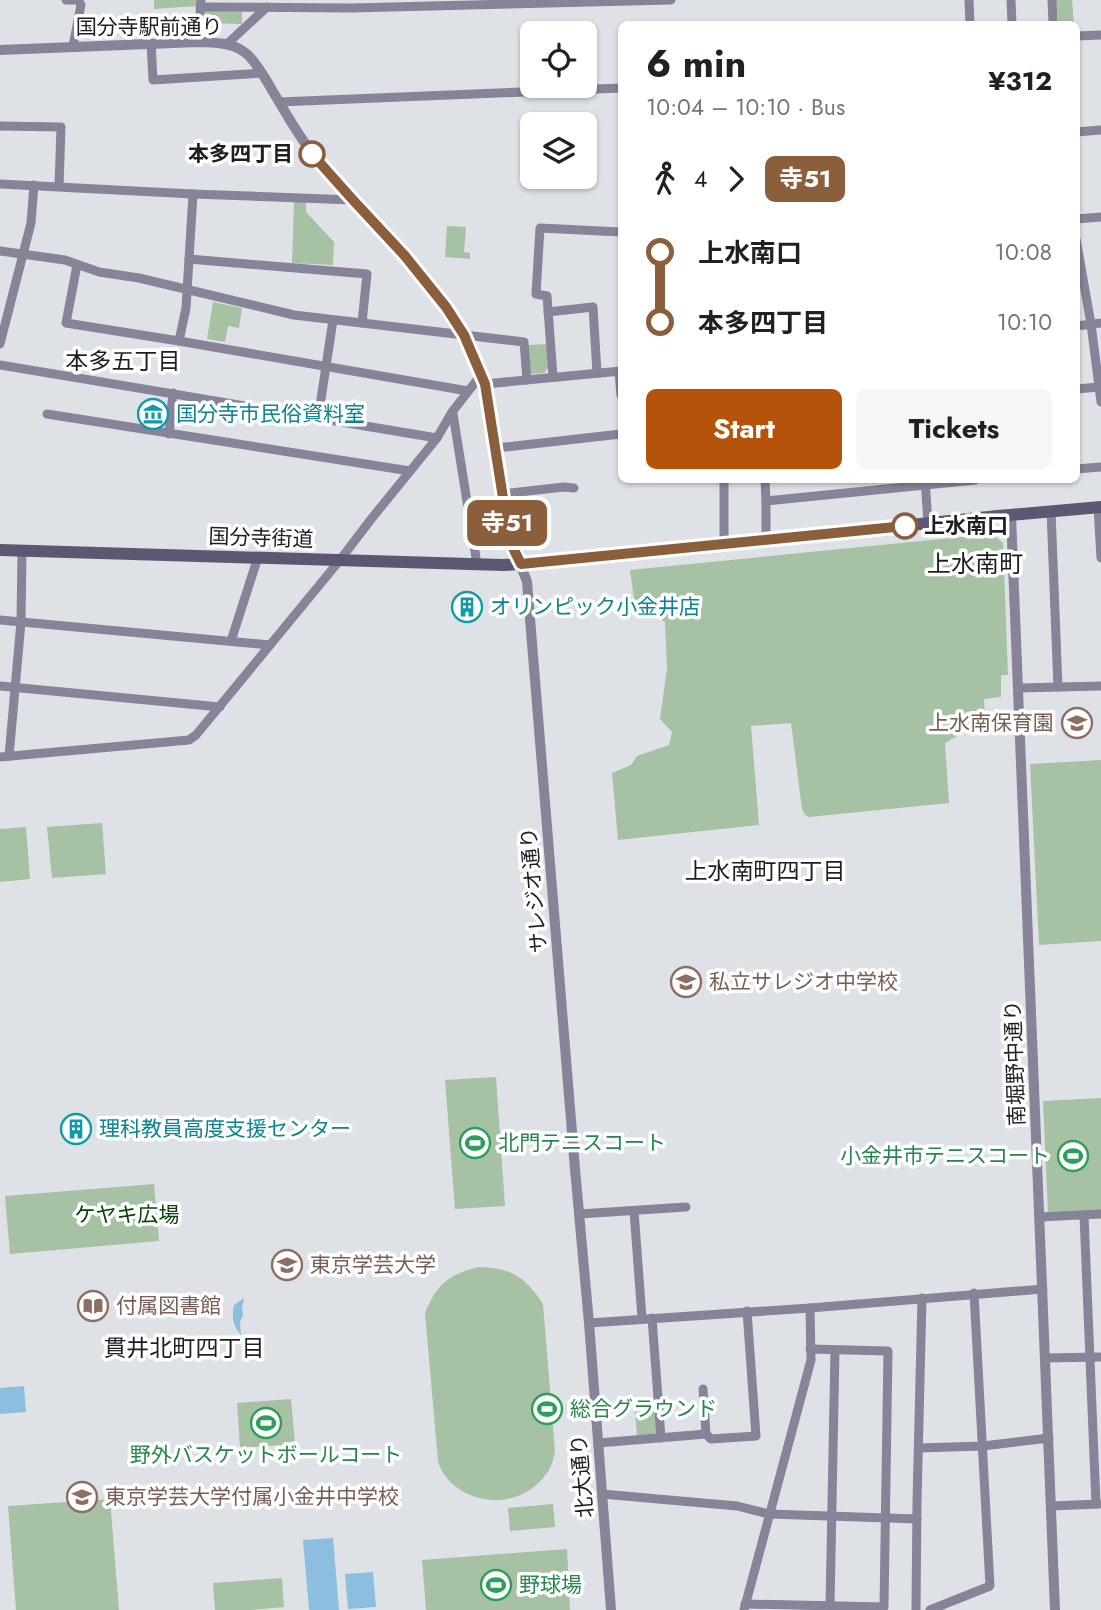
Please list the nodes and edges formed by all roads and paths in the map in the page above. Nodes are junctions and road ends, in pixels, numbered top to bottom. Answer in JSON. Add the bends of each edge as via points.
{"nodes":[{"id":1,"x":66,"y":0,"type":"edge"},
{"id":2,"x":671,"y":0,"type":"edge"},
{"id":3,"x":969,"y":0,"type":"edge"},
{"id":4,"x":1011,"y":0,"type":"edge"},
{"id":5,"x":1052,"y":0,"type":"edge"},
{"id":6,"x":200,"y":4,"type":"edge"},
{"id":7,"x":267,"y":7,"type":"junction"},
{"id":8,"x":970,"y":21,"type":"edge"},
{"id":9,"x":1012,"y":21,"type":"edge"},
{"id":10,"x":1054,"y":21,"type":"edge"},
{"id":11,"x":1101,"y":34,"type":"edge"},
{"id":12,"x":1080,"y":36,"type":"edge"},
{"id":13,"x":198,"y":41,"type":"junction"},
{"id":14,"x":150,"y":43,"type":"junction"},
{"id":15,"x":227,"y":44,"type":"junction"},
{"id":16,"x":73,"y":46,"type":"junction"},
{"id":17,"x":0,"y":50,"type":"edge"},
{"id":18,"x":262,"y":73,"type":"junction"},
{"id":19,"x":618,"y":88,"type":"edge"},
{"id":20,"x":279,"y":102,"type":"junction"},
{"id":21,"x":0,"y":127,"type":"edge"},
{"id":22,"x":1101,"y":130,"type":"edge"},
{"id":23,"x":1080,"y":132,"type":"edge"},
{"id":24,"x":0,"y":184,"type":"edge"},
{"id":25,"x":34,"y":185,"type":"junction"},
{"id":26,"x":59,"y":186,"type":"junction"},
{"id":27,"x":193,"y":194,"type":"junction"},
{"id":28,"x":353,"y":200,"type":"junction"},
{"id":29,"x":1101,"y":217,"type":"edge"},
{"id":30,"x":1080,"y":219,"type":"edge"},
{"id":31,"x":618,"y":232,"type":"edge"},
{"id":32,"x":0,"y":251,"type":"edge"},
{"id":33,"x":24,"y":254,"type":"junction"},
{"id":34,"x":189,"y":259,"type":"junction"},
{"id":35,"x":77,"y":265,"type":"junction"},
{"id":36,"x":1080,"y":274,"type":"edge"},
{"id":37,"x":187,"y":290,"type":"junction"},
{"id":38,"x":548,"y":312,"type":"junction"},
{"id":39,"x":333,"y":320,"type":"junction"},
{"id":40,"x":362,"y":323,"type":"junction"},
{"id":41,"x":1096,"y":324,"type":"edge"},
{"id":42,"x":464,"y":335,"type":"junction"},
{"id":43,"x":180,"y":341,"type":"junction"},
{"id":44,"x":0,"y":344,"type":"edge"},
{"id":45,"x":0,"y":365,"type":"edge"},
{"id":46,"x":326,"y":366,"type":"junction"},
{"id":47,"x":618,"y":371,"type":"edge"},
{"id":48,"x":597,"y":373,"type":"junction"},
{"id":49,"x":553,"y":377,"type":"junction"},
{"id":50,"x":483,"y":379,"type":"junction"},
{"id":51,"x":527,"y":380,"type":"junction"},
{"id":52,"x":1099,"y":382,"type":"edge"},
{"id":53,"x":1080,"y":388,"type":"edge"},
{"id":54,"x":468,"y":391,"type":"junction"},
{"id":55,"x":173,"y":393,"type":"junction"},
{"id":56,"x":1101,"y":402,"type":"edge"},
{"id":57,"x":453,"y":412,"type":"junction"},
{"id":58,"x":47,"y":414,"type":"dead end"},
{"id":59,"x":318,"y":419,"type":"junction"},
{"id":60,"x":169,"y":434,"type":"junction"},
{"id":61,"x":618,"y":434,"type":"edge"},
{"id":62,"x":436,"y":438,"type":"junction"},
{"id":63,"x":496,"y":448,"type":"junction"},
{"id":64,"x":1101,"y":467,"type":"edge"},
{"id":65,"x":1080,"y":469,"type":"edge"},
{"id":66,"x":410,"y":471,"type":"junction"},
{"id":67,"x":724,"y":483,"type":"edge"},
{"id":68,"x":765,"y":483,"type":"edge"},
{"id":69,"x":917,"y":483,"type":"edge"},
{"id":70,"x":925,"y":483,"type":"edge"},
{"id":71,"x":574,"y":488,"type":"dead end"},
{"id":72,"x":502,"y":494,"type":"junction"},
{"id":73,"x":766,"y":501,"type":"junction"},
{"id":74,"x":1100,"y":507,"type":"edge"},
{"id":75,"x":1051,"y":511,"type":"junction"},
{"id":76,"x":1011,"y":515,"type":"junction"},
{"id":77,"x":928,"y":523,"type":"junction"},
{"id":78,"x":766,"y":540,"type":"junction"},
{"id":79,"x":724,"y":544,"type":"junction"},
{"id":80,"x":0,"y":550,"type":"edge"},
{"id":81,"x":22,"y":551,"type":"junction"},
{"id":82,"x":258,"y":557,"type":"junction"},
{"id":83,"x":1101,"y":558,"type":"edge"},
{"id":84,"x":340,"y":560,"type":"junction"},
{"id":85,"x":477,"y":564,"type":"junction"},
{"id":86,"x":521,"y":564,"type":"junction"},
{"id":87,"x":0,"y":620,"type":"edge"},
{"id":88,"x":21,"y":622,"type":"junction"},
{"id":89,"x":231,"y":641,"type":"junction"},
{"id":90,"x":270,"y":645,"type":"junction"},
{"id":91,"x":0,"y":686,"type":"edge"},
{"id":92,"x":1101,"y":686,"type":"edge"},
{"id":93,"x":1058,"y":687,"type":"junction"},
{"id":94,"x":15,"y":688,"type":"junction"},
{"id":95,"x":1019,"y":688,"type":"junction"},
{"id":96,"x":220,"y":707,"type":"junction"},
{"id":97,"x":4,"y":757,"type":"edge"},
{"id":98,"x":686,"y":1207,"type":"dead end"},
{"id":99,"x":634,"y":1211,"type":"junction"},
{"id":100,"x":579,"y":1214,"type":"junction"},
{"id":101,"x":1101,"y":1214,"type":"edge"},
{"id":102,"x":1084,"y":1215,"type":"junction"},
{"id":103,"x":1040,"y":1217,"type":"junction"},
{"id":104,"x":1043,"y":1289,"type":"junction"},
{"id":105,"x":974,"y":1293,"type":"junction"},
{"id":106,"x":922,"y":1298,"type":"junction"},
{"id":107,"x":810,"y":1308,"type":"junction"},
{"id":108,"x":747,"y":1311,"type":"junction"},
{"id":109,"x":647,"y":1318,"type":"junction"},
{"id":110,"x":589,"y":1323,"type":"junction"},
{"id":111,"x":810,"y":1349,"type":"junction"},
{"id":112,"x":835,"y":1350,"type":"junction"},
{"id":113,"x":1090,"y":1357,"type":"junction"},
{"id":114,"x":1101,"y":1357,"type":"edge"},
{"id":115,"x":1045,"y":1358,"type":"junction"},
{"id":116,"x":703,"y":1389,"type":"dead end"},
{"id":117,"x":706,"y":1434,"type":"junction"},
{"id":118,"x":661,"y":1438,"type":"junction"},
{"id":119,"x":1049,"y":1438,"type":"junction"},
{"id":120,"x":598,"y":1443,"type":"junction"},
{"id":121,"x":983,"y":1446,"type":"junction"},
{"id":122,"x":919,"y":1448,"type":"junction"},
{"id":123,"x":603,"y":1494,"type":"junction"},
{"id":124,"x":1099,"y":1504,"type":"edge"},
{"id":125,"x":1052,"y":1506,"type":"junction"},
{"id":126,"x":769,"y":1514,"type":"junction"},
{"id":127,"x":832,"y":1516,"type":"junction"},
{"id":128,"x":886,"y":1518,"type":"junction"},
{"id":129,"x":917,"y":1519,"type":"junction"},
{"id":130,"x":830,"y":1605,"type":"junction"},
{"id":131,"x":745,"y":1607,"type":"edge"},
{"id":132,"x":611,"y":1610,"type":"edge"},
{"id":133,"x":916,"y":1610,"type":"edge"},
{"id":134,"x":930,"y":1610,"type":"edge"},
{"id":135,"x":1055,"y":1610,"type":"edge"}],
"edges":[{"from":1,"to":16,"type":"street","via":[[78,0],[81,5]]},
{"from":2,"to":7,"type":"street"},
{"from":3,"to":8,"type":"street"},
{"from":4,"to":9,"type":"street"},
{"from":5,"to":10,"type":"street"},
{"from":6,"to":7,"type":"street"},
{"from":6,"to":13,"type":"street"},
{"from":7,"to":15,"type":"street"},
{"from":11,"to":12,"type":"street"},
{"from":13,"to":14,"type":"street","name":"国分寺駅前通り"},
{"from":13,"to":15,"type":"street","name":"国分寺駅前通り"},
{"from":14,"to":16,"type":"street","name":"国分寺駅前通り"},
{"from":14,"to":18,"type":"street","via":[[153,80]]},
{"from":15,"to":18,"type":"street","name":"国分寺駅前通り","via":[[243,51]]},
{"from":16,"to":17,"type":"street","name":"国分寺駅前通り"},
{"from":18,"to":20,"type":"street","name":"国分寺駅前通り"},
{"from":19,"to":20,"type":"street"},
{"from":20,"to":28,"type":"street","name":"国分寺駅前通り","via":[[309,150]]},
{"from":21,"to":26,"type":"street","via":[[61,127]]},
{"from":22,"to":23,"type":"street"},
{"from":24,"to":25,"type":"street"},
{"from":25,"to":26,"type":"street"},
{"from":25,"to":33,"type":"street"},
{"from":26,"to":27,"type":"street"},
{"from":27,"to":28,"type":"street"},
{"from":27,"to":34,"type":"street"},
{"from":28,"to":42,"type":"street","name":"国分寺駅前通り","via":[[405,256]]},
{"from":29,"to":30,"type":"street"},
{"from":31,"to":38,"type":"street","via":[[540,228],[536,294],[547,296]]},
{"from":32,"to":33,"type":"street"},
{"from":33,"to":35,"type":"street"},
{"from":33,"to":44,"type":"street"},
{"from":34,"to":37,"type":"street"},
{"from":34,"to":40,"type":"street","via":[[367,274]]},
{"from":35,"to":37,"type":"street"},
{"from":35,"to":43,"type":"street","via":[[66,323]]},
{"from":36,"to":41,"type":"street"},
{"from":37,"to":39,"type":"street"},
{"from":37,"to":43,"type":"street"},
{"from":38,"to":48,"type":"street","via":[[593,307]]},
{"from":38,"to":49,"type":"street"},
{"from":39,"to":40,"type":"street"},
{"from":39,"to":46,"type":"street"},
{"from":40,"to":42,"type":"street"},
{"from":41,"to":52,"type":"street"},
{"from":42,"to":50,"type":"street","name":"国分寺駅前通り"},
{"from":42,"to":51,"type":"street","via":[[524,342]]},
{"from":43,"to":46,"type":"street"},
{"from":45,"to":55,"type":"street"},
{"from":46,"to":54,"type":"street"},
{"from":46,"to":59,"type":"street"},
{"from":47,"to":48,"type":"street"},
{"from":48,"to":49,"type":"street"},
{"from":49,"to":51,"type":"street"},
{"from":50,"to":51,"type":"street"},
{"from":50,"to":54,"type":"street"},
{"from":50,"to":63,"type":"street","name":"国分寺駅前通り"},
{"from":52,"to":53,"type":"street"},
{"from":52,"to":56,"type":"street"},
{"from":54,"to":57,"type":"street"},
{"from":55,"to":59,"type":"street"},
{"from":55,"to":60,"type":"street"},
{"from":57,"to":62,"type":"street"},
{"from":57,"to":85,"type":"street"},
{"from":58,"to":60,"type":"street"},
{"from":59,"to":62,"type":"street"},
{"from":60,"to":66,"type":"street"},
{"from":61,"to":63,"type":"street"},
{"from":62,"to":66,"type":"street"},
{"from":63,"to":72,"type":"street","name":"国分寺駅前通り"},
{"from":64,"to":65,"type":"street"},
{"from":66,"to":84,"type":"street"},
{"from":67,"to":79,"type":"street"},
{"from":68,"to":73,"type":"street"},
{"from":69,"to":73,"type":"street"},
{"from":70,"to":77,"type":"street"},
{"from":71,"to":72,"type":"street"},
{"from":72,"to":86,"type":"street","name":"国分寺駅前通り","via":[[510,542]]},
{"from":73,"to":78,"type":"street"},
{"from":74,"to":75,"type":"main road","name":"国分寺街道"},
{"from":74,"to":83,"type":"street"},
{"from":75,"to":76,"type":"main road","name":"国分寺街道"},
{"from":75,"to":93,"type":"street"},
{"from":76,"to":77,"type":"main road","name":"国分寺街道"},
{"from":76,"to":95,"type":"street","name":"南堀野中通り"},
{"from":77,"to":78,"type":"main road","name":"国分寺街道"},
{"from":78,"to":79,"type":"main road","name":"国分寺街道"},
{"from":79,"to":86,"type":"main road","name":"国分寺街道"},
{"from":80,"to":81,"type":"main road","name":"国分寺街道"},
{"from":81,"to":82,"type":"main road","name":"国分寺街道"},
{"from":81,"to":88,"type":"street"},
{"from":82,"to":84,"type":"main road","name":"国分寺街道"},
{"from":82,"to":89,"type":"street"},
{"from":84,"to":85,"type":"main road","name":"国分寺街道"},
{"from":84,"to":90,"type":"street"},
{"from":85,"to":86,"type":"main road","name":"国分寺街道"},
{"from":86,"to":100,"type":"street","name":"サレジオ通り","via":[[529,596]]},
{"from":87,"to":88,"type":"street"},
{"from":88,"to":89,"type":"street"},
{"from":88,"to":94,"type":"street"},
{"from":89,"to":90,"type":"street"},
{"from":90,"to":96,"type":"street"},
{"from":91,"to":94,"type":"street"},
{"from":92,"to":93,"type":"street"},
{"from":93,"to":95,"type":"street"},
{"from":94,"to":96,"type":"street"},
{"from":94,"to":97,"type":"street"},
{"from":95,"to":103,"type":"street","name":"南堀野中通り"},
{"from":96,"to":97,"type":"street","via":[[189,740]]},
{"from":98,"to":99,"type":"street"},
{"from":99,"to":100,"type":"street"},
{"from":99,"to":109,"type":"street"},
{"from":100,"to":110,"type":"street","name":"北大通り"},
{"from":101,"to":102,"type":"street"},
{"from":102,"to":103,"type":"street"},
{"from":102,"to":113,"type":"street"},
{"from":103,"to":104,"type":"street","name":"南堀野中通り"},
{"from":104,"to":105,"type":"street"},
{"from":104,"to":115,"type":"street","name":"南堀野中通り"},
{"from":105,"to":106,"type":"street"},
{"from":105,"to":121,"type":"street"},
{"from":106,"to":107,"type":"street"},
{"from":106,"to":122,"type":"street"},
{"from":107,"to":108,"type":"street"},
{"from":107,"to":111,"type":"street"},
{"from":108,"to":109,"type":"street"},
{"from":108,"to":117,"type":"street","via":[[756,1436],[711,1439]]},
{"from":109,"to":110,"type":"street"},
{"from":109,"to":118,"type":"street"},
{"from":110,"to":120,"type":"street","name":"北大通り"},
{"from":111,"to":112,"type":"street"},
{"from":111,"to":126,"type":"street","via":[[811,1360]]},
{"from":112,"to":127,"type":"street"},
{"from":112,"to":128,"type":"street","via":[[888,1351]]},
{"from":113,"to":114,"type":"street"},
{"from":113,"to":115,"type":"street"},
{"from":113,"to":124,"type":"street"},
{"from":115,"to":119,"type":"street","name":"南堀野中通り"},
{"from":116,"to":117,"type":"street"},
{"from":117,"to":118,"type":"street"},
{"from":118,"to":120,"type":"street"},
{"from":119,"to":121,"type":"street"},
{"from":119,"to":125,"type":"street","name":"南堀野中通り"},
{"from":120,"to":123,"type":"street","name":"北大通り"},
{"from":121,"to":122,"type":"street"},
{"from":121,"to":134,"type":"street","via":[[990,1586]]},
{"from":122,"to":129,"type":"street"},
{"from":123,"to":126,"type":"street","via":[[737,1506]]},
{"from":123,"to":132,"type":"street","name":"北大通り"},
{"from":124,"to":125,"type":"street"},
{"from":125,"to":135,"type":"street","name":"南堀野中通り"},
{"from":126,"to":127,"type":"street"},
{"from":126,"to":131,"type":"street"},
{"from":127,"to":128,"type":"street"},
{"from":127,"to":130,"type":"street"},
{"from":128,"to":129,"type":"street"},
{"from":128,"to":130,"type":"street","via":[[884,1607]]},
{"from":129,"to":133,"type":"street"},
{"from":130,"to":131,"type":"street"}]}
